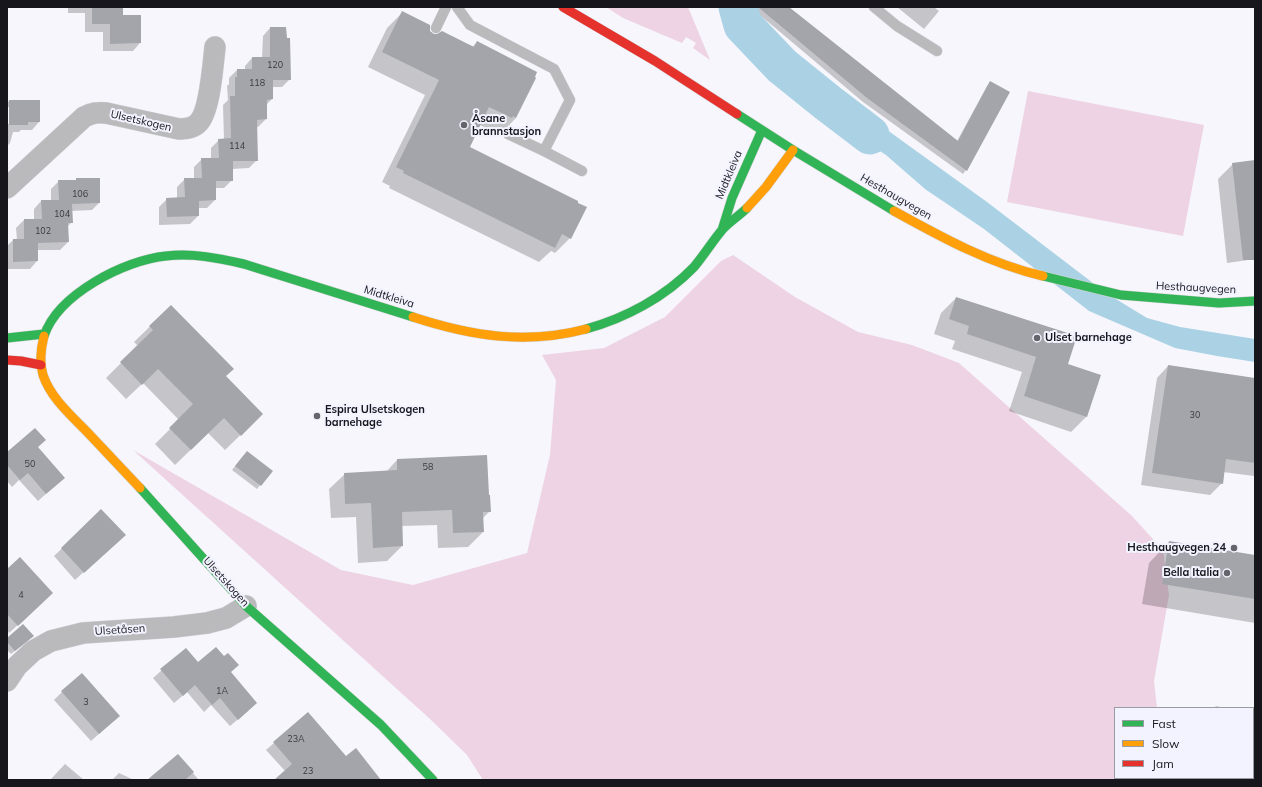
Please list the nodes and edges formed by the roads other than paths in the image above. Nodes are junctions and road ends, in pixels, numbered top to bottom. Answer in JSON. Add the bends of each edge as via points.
{"nodes":[{"id":1,"x":446,"y":7,"type":"edge"},
{"id":2,"x":457,"y":7,"type":"edge"},
{"id":3,"x":563,"y":7,"type":"edge"},
{"id":4,"x":874,"y":7,"type":"edge"},
{"id":5,"x":436,"y":28,"type":"dead end"},
{"id":6,"x":215,"y":47,"type":"dead end"},
{"id":7,"x":937,"y":51,"type":"dead end"},
{"id":8,"x":762,"y":130,"type":"junction"},
{"id":9,"x":508,"y":134,"type":"dead end"},
{"id":10,"x":793,"y":150,"type":"junction"},
{"id":11,"x":544,"y":151,"type":"junction"},
{"id":12,"x":582,"y":171,"type":"dead end"},
{"id":13,"x":7,"y":188,"type":"edge"},
{"id":14,"x":722,"y":230,"type":"junction"},
{"id":15,"x":1255,"y":301,"type":"edge"},
{"id":16,"x":44,"y":334,"type":"junction"},
{"id":17,"x":7,"y":338,"type":"edge"},
{"id":18,"x":7,"y":360,"type":"edge"},
{"id":19,"x":41,"y":366,"type":"junction"},
{"id":20,"x":246,"y":606,"type":"junction"},
{"id":21,"x":7,"y":681,"type":"edge"},
{"id":22,"x":433,"y":780,"type":"edge"}],
"edges":[{"from":1,"to":5,"type":"lane"},
{"from":2,"to":11,"type":"lane","via":[[470,25],[554,69],[570,100]]},
{"from":3,"to":8,"type":"street","name":"Hesthaugvegen","via":[[655,61]]},
{"from":4,"to":7,"type":"lane","via":[[897,26]]},
{"from":6,"to":13,"type":"street","name":"Ulsetskogen","via":[[206,106],[200,122],[195,126],[179,129],[106,113],[90,114]]},
{"from":8,"to":10,"type":"street","name":"Hesthaugvegen"},
{"from":8,"to":14,"type":"street","name":"Midtkleiva","via":[[732,198]]},
{"from":9,"to":11,"type":"lane"},
{"from":10,"to":14,"type":"street","name":"Midtkleiva","via":[[773,180],[748,208]]},
{"from":10,"to":15,"type":"street","name":"Hesthaugvegen","via":[[937,235],[989,259],[1033,274],[1121,295],[1219,303]]},
{"from":11,"to":12,"type":"lane"},
{"from":14,"to":16,"type":"street","name":"Midtkleiva","via":[[688,273],[647,304],[622,318],[561,335],[536,338],[503,337],[469,332],[244,264],[216,257],[191,255],[165,256],[111,272],[69,300],[51,320]]},
{"from":16,"to":17,"type":"street"},
{"from":16,"to":19,"type":"street","name":"Midtkleiva"},
{"from":18,"to":19,"type":"street"},
{"from":19,"to":20,"type":"street","name":"Ulsetskogen","via":[[49,387],[62,406],[156,504]]},
{"from":20,"to":21,"type":"street","name":"Ulsetåsen","via":[[226,618],[207,623],[83,633],[51,641],[33,651],[17,666]]},
{"from":20,"to":22,"type":"street","name":"Ulsetskogen","via":[[381,725]]}]}
